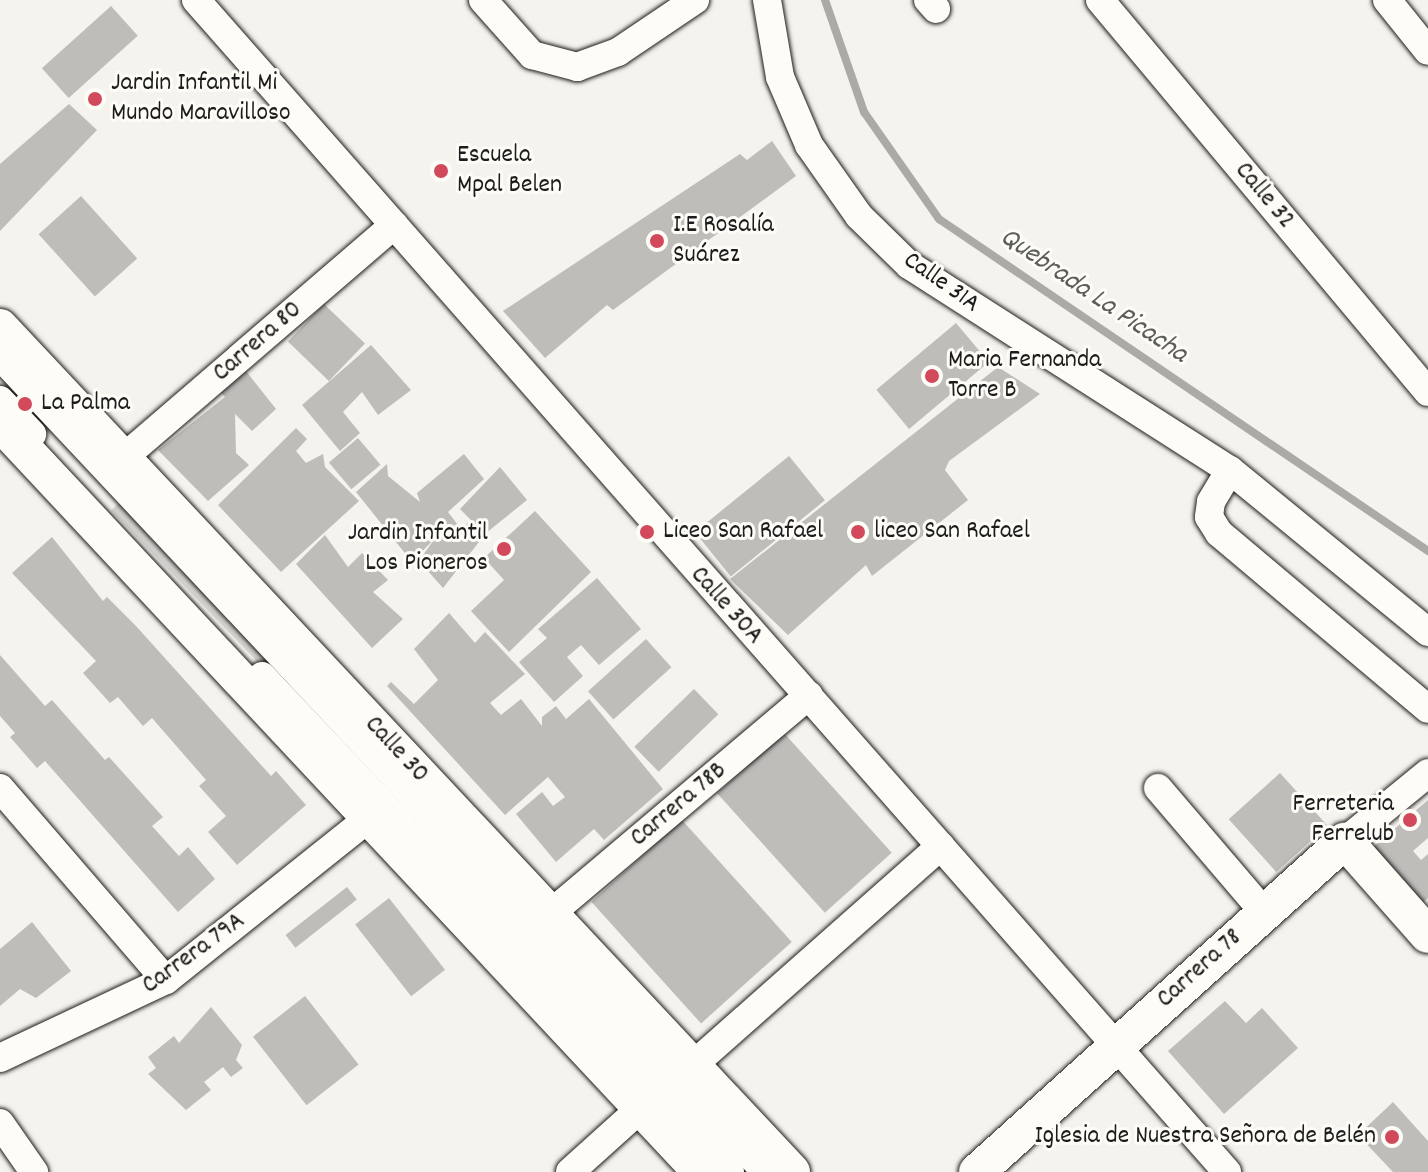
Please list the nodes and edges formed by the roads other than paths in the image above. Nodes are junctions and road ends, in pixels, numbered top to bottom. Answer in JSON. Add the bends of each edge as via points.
{"nodes":[{"id":1,"x":196,"y":0,"type":"edge"},
{"id":2,"x":483,"y":0,"type":"edge"},
{"id":3,"x":695,"y":0,"type":"edge"},
{"id":4,"x":767,"y":0,"type":"edge"},
{"id":5,"x":1100,"y":0,"type":"edge"},
{"id":6,"x":1387,"y":0,"type":"edge"},
{"id":7,"x":1428,"y":51,"type":"edge"},
{"id":8,"x":394,"y":225,"type":"junction"},
{"id":9,"x":0,"y":327,"type":"edge"},
{"id":10,"x":0,"y":356,"type":"edge"},
{"id":11,"x":1424,"y":381,"type":"edge"},
{"id":12,"x":0,"y":400,"type":"edge"},
{"id":13,"x":0,"y":423,"type":"edge"},
{"id":14,"x":122,"y":459,"type":"junction"},
{"id":15,"x":1230,"y":470,"type":"junction"},
{"id":16,"x":1428,"y":632,"type":"edge"},
{"id":17,"x":809,"y":695,"type":"junction"},
{"id":18,"x":1428,"y":709,"type":"edge"},
{"id":19,"x":1428,"y":773,"type":"edge"},
{"id":20,"x":0,"y":788,"type":"edge"},
{"id":21,"x":1158,"y":788,"type":"dead end"},
{"id":22,"x":369,"y":818,"type":"junction"},
{"id":23,"x":1345,"y":841,"type":"junction"},
{"id":24,"x":941,"y":846,"type":"junction"},
{"id":25,"x":1263,"y":911,"type":"junction"},
{"id":26,"x":550,"y":914,"type":"junction"},
{"id":27,"x":1428,"y":935,"type":"edge"},
{"id":28,"x":166,"y":980,"type":"junction"},
{"id":29,"x":1116,"y":1045,"type":"junction"},
{"id":30,"x":0,"y":1058,"type":"edge"},
{"id":31,"x":692,"y":1066,"type":"junction"},
{"id":32,"x":641,"y":1108,"type":"junction"},
{"id":33,"x":0,"y":1123,"type":"edge"},
{"id":34,"x":34,"y":1172,"type":"edge"},
{"id":35,"x":570,"y":1172,"type":"edge"},
{"id":36,"x":701,"y":1172,"type":"edge"},
{"id":37,"x":730,"y":1172,"type":"edge"},
{"id":38,"x":766,"y":1172,"type":"edge"},
{"id":39,"x":792,"y":1172,"type":"edge"},
{"id":40,"x":977,"y":1172,"type":"edge"},
{"id":41,"x":1227,"y":1172,"type":"edge"}],
"edges":[{"from":1,"to":8,"type":"street","name":"Calle 30A"},
{"from":2,"to":3,"type":"street","via":[[532,55],[577,67],[618,52]]},
{"from":4,"to":15,"type":"street","name":"Calle 31A","via":[[780,77],[809,145],[859,216],[909,265]]},
{"from":5,"to":11,"type":"street","name":"Calle 32"},
{"from":6,"to":7,"type":"street"},
{"from":8,"to":14,"type":"street","name":"Carrera 80"},
{"from":8,"to":17,"type":"street","name":"Calle 30A"},
{"from":9,"to":14,"type":"main road","name":"Calle 30"},
{"from":10,"to":38,"type":"street"},
{"from":12,"to":37,"type":"street"},
{"from":13,"to":22,"type":"main road"},
{"from":14,"to":26,"type":"main road","name":"Calle 30"},
{"from":15,"to":16,"type":"street","name":"Calle 31A"},
{"from":15,"to":18,"type":"street","via":[[1211,502],[1209,517],[1219,533]]},
{"from":17,"to":24,"type":"street","name":"Calle 30A"},
{"from":17,"to":26,"type":"street","name":"Carrera 78B"},
{"from":19,"to":23,"type":"street","name":"Carrera 78"},
{"from":20,"to":28,"type":"street"},
{"from":21,"to":25,"type":"street"},
{"from":22,"to":28,"type":"street","name":"Carrera 79A"},
{"from":22,"to":32,"type":"main road"},
{"from":23,"to":25,"type":"main road","name":"Carrera 78"},
{"from":23,"to":27,"type":"main road"},
{"from":24,"to":29,"type":"street","name":"Calle 30A"},
{"from":24,"to":31,"type":"street"},
{"from":25,"to":29,"type":"main road","name":"Carrera 78"},
{"from":26,"to":31,"type":"main road","name":"Calle 30"},
{"from":28,"to":30,"type":"street","name":"Carrera 79A"},
{"from":29,"to":40,"type":"main road","name":"Carrera 78"},
{"from":29,"to":41,"type":"street","name":"Calle 30A"},
{"from":31,"to":39,"type":"main road","name":"Calle 30"},
{"from":32,"to":35,"type":"street"},
{"from":32,"to":36,"type":"main road"},
{"from":33,"to":34,"type":"street"}]}
